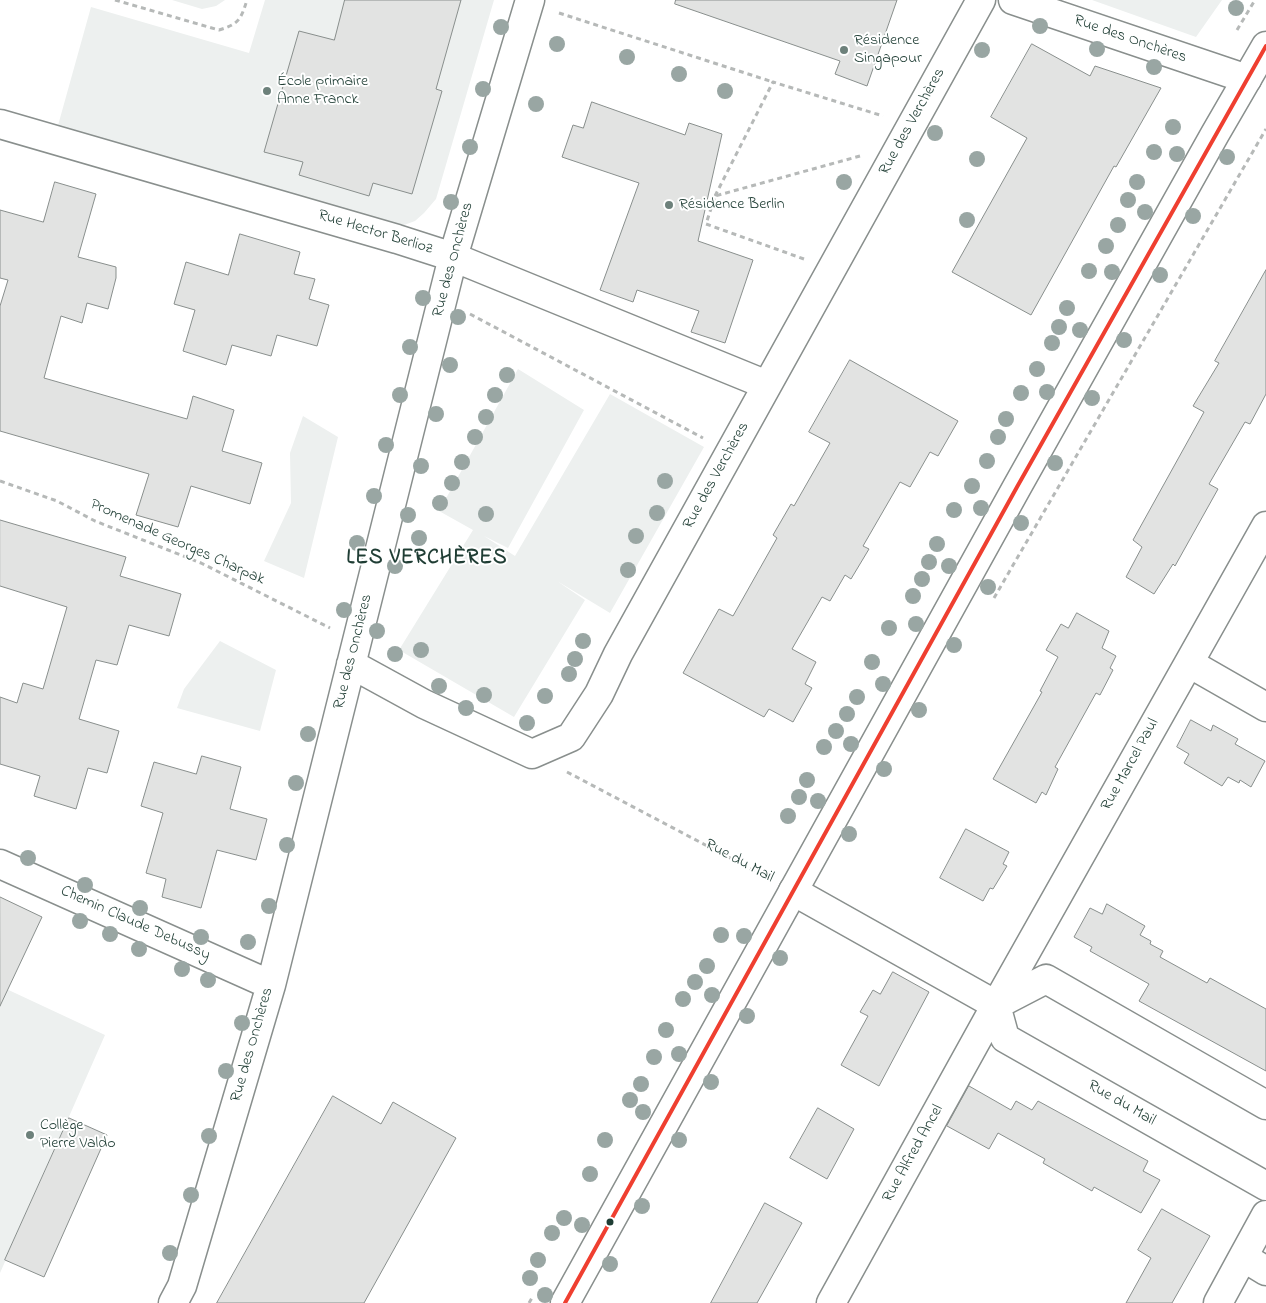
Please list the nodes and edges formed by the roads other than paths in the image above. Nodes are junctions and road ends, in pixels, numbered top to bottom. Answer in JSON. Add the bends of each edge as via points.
{"nodes":[{"id":1,"x":981,"y":0,"type":"edge"},
{"id":2,"x":1013,"y":0,"type":"edge"},
{"id":3,"x":530,"y":2,"type":"edge"},
{"id":4,"x":1266,"y":46,"type":"edge"},
{"id":5,"x":1246,"y":79,"type":"junction"},
{"id":6,"x":0,"y":124,"type":"edge"},
{"id":7,"x":453,"y":257,"type":"junction"},
{"id":8,"x":767,"y":385,"type":"junction"},
{"id":9,"x":1266,"y":526,"type":"edge"},
{"id":10,"x":1189,"y":663,"type":"junction"},
{"id":11,"x":351,"y":664,"type":"junction"},
{"id":12,"x":1266,"y":707,"type":"edge"},
{"id":13,"x":0,"y":864,"type":"edge"},
{"id":14,"x":793,"y":891,"type":"junction"},
{"id":15,"x":271,"y":985,"type":"junction"},
{"id":16,"x":996,"y":1005,"type":"junction"},
{"id":17,"x":1266,"y":1105,"type":"edge"},
{"id":18,"x":1266,"y":1186,"type":"edge"},
{"id":19,"x":1266,"y":1215,"type":"edge"},
{"id":20,"x":1243,"y":1257,"type":"junction"},
{"id":21,"x":1266,"y":1271,"type":"edge"},
{"id":22,"x":173,"y":1303,"type":"edge"},
{"id":23,"x":565,"y":1303,"type":"edge"},
{"id":24,"x":831,"y":1303,"type":"edge"},
{"id":25,"x":1218,"y":1303,"type":"edge"}],
"edges":[{"from":1,"to":8,"type":"street","name":"Rue des Verchères"},
{"from":2,"to":5,"type":"street","name":"Rue des Onchères"},
{"from":3,"to":7,"type":"street","name":"Rue des Onchères"},
{"from":4,"to":5,"type":"street"},
{"from":5,"to":14,"type":"street"},
{"from":6,"to":7,"type":"street","name":"Rue Hector Berlioz"},
{"from":7,"to":8,"type":"street","name":"Rue Hector Berlioz"},
{"from":7,"to":11,"type":"street","name":"Rue des Onchères"},
{"from":8,"to":11,"type":"street","name":"Rue des Verchères","via":[[599,694],[571,737],[532,754],[424,704]]},
{"from":9,"to":10,"type":"street","name":"Rue Marcel Paul"},
{"from":10,"to":12,"type":"street"},
{"from":10,"to":16,"type":"street","name":"Rue Marcel Paul"},
{"from":11,"to":15,"type":"street","name":"Rue des Onchères"},
{"from":13,"to":15,"type":"street","name":"Chemin Claude Debussy"},
{"from":14,"to":16,"type":"street","name":"Rue du Mail"},
{"from":14,"to":23,"type":"street"},
{"from":15,"to":22,"type":"street","name":"Rue des Onchères","via":[[182,1286]]},
{"from":16,"to":17,"type":"street","via":[[1046,979]]},
{"from":16,"to":18,"type":"street","name":"Rue du Mail","via":[[1005,1038]]},
{"from":16,"to":24,"type":"street","name":"Rue Alfred Ancel"},
{"from":19,"to":20,"type":"street"},
{"from":20,"to":21,"type":"street"},
{"from":20,"to":25,"type":"street"}]}
